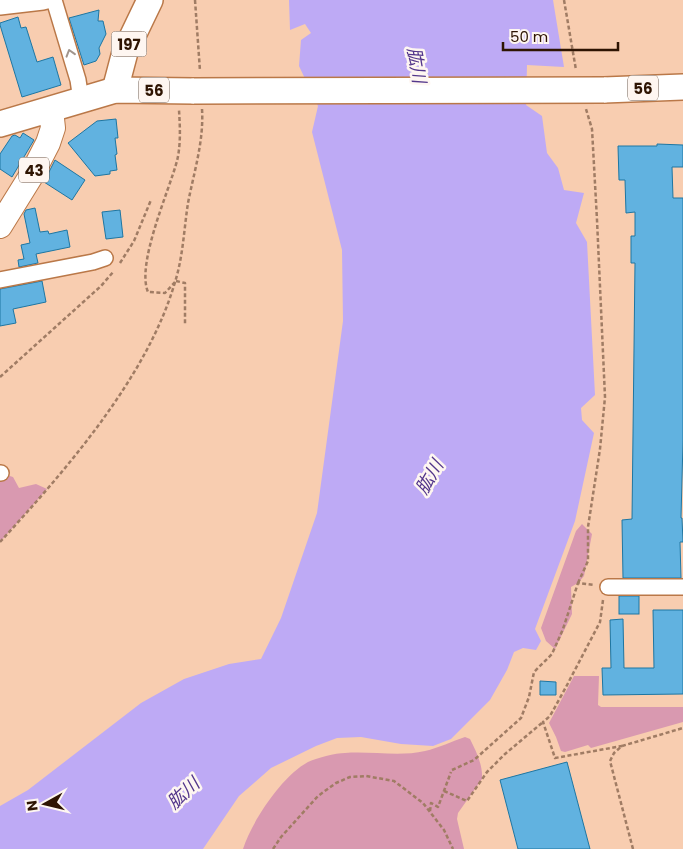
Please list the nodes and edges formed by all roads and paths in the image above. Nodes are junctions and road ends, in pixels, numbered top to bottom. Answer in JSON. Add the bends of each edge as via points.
{"nodes":[{"id":1,"x":52,"y":0,"type":"edge"},
{"id":2,"x":150,"y":0,"type":"edge"},
{"id":3,"x":195,"y":0,"type":"edge"},
{"id":4,"x":564,"y":0,"type":"edge"},
{"id":5,"x":0,"y":6,"type":"edge"},
{"id":6,"x":577,"y":72,"type":"dead end"},
{"id":7,"x":683,"y":87,"type":"edge"},
{"id":8,"x":115,"y":90,"type":"junction"},
{"id":9,"x":193,"y":91,"type":"junction"},
{"id":10,"x":594,"y":95,"type":"junction"},
{"id":11,"x":81,"y":100,"type":"junction"},
{"id":12,"x":51,"y":110,"type":"junction"},
{"id":13,"x":0,"y":124,"type":"edge"},
{"id":14,"x":151,"y":200,"type":"dead end"},
{"id":15,"x":0,"y":226,"type":"edge"},
{"id":16,"x":105,"y":258,"type":"dead end"},
{"id":17,"x":0,"y":280,"type":"edge"},
{"id":18,"x":176,"y":281,"type":"junction"},
{"id":19,"x":185,"y":324,"type":"dead end"},
{"id":20,"x":0,"y":377,"type":"edge"},
{"id":21,"x":0,"y":542,"type":"edge"},
{"id":22,"x":578,"y":583,"type":"junction"},
{"id":23,"x":683,"y":587,"type":"edge"},
{"id":24,"x":606,"y":590,"type":"junction"},
{"id":25,"x":543,"y":722,"type":"junction"},
{"id":26,"x":683,"y":728,"type":"edge"},
{"id":27,"x":622,"y":746,"type":"junction"},
{"id":28,"x":444,"y":791,"type":"junction"},
{"id":29,"x":430,"y":812,"type":"junction"},
{"id":30,"x":273,"y":849,"type":"edge"},
{"id":31,"x":453,"y":849,"type":"edge"},
{"id":32,"x":632,"y":849,"type":"edge"}],
"edges":[{"from":1,"to":5,"type":"street"},
{"from":11,"to":1,"type":"street","one_way":true,"via":[[78,80]]},
{"from":2,"to":8,"type":"highway","number":"197","via":[[125,52]]},
{"from":3,"to":9,"type":"path"},
{"from":4,"to":6,"type":"path"},
{"from":7,"to":10,"type":"highway","number":"56"},
{"from":8,"to":9,"type":"highway","number":"56"},
{"from":8,"to":11,"type":"highway","number":"56"},
{"from":9,"to":10,"type":"highway","number":"56","bridge":true},
{"from":9,"to":18,"type":"path","via":[[203,120],[201,145]]},
{"from":9,"to":18,"type":"path","via":[[145,275],[148,292],[165,293]]},
{"from":10,"to":22,"type":"path","via":[[592,129],[605,397],[588,527],[588,561]]},
{"from":11,"to":12,"type":"highway","number":"56"},
{"from":12,"to":13,"type":"highway","number":"56"},
{"from":12,"to":15,"type":"main road","number":"43","via":[[53,128],[48,143]]},
{"from":14,"to":20,"type":"path","via":[[134,241],[101,286]]},
{"from":16,"to":17,"type":"street"},
{"from":18,"to":19,"type":"path","via":[[184,283]]},
{"from":18,"to":21,"type":"path","via":[[158,330],[108,411]]},
{"from":22,"to":24,"type":"path"},
{"from":22,"to":28,"type":"path","via":[[552,654],[534,672],[521,718],[474,760],[451,771]]},
{"from":23,"to":24,"type":"street"},
{"from":24,"to":25,"type":"path","via":[[600,622],[550,716]]},
{"from":25,"to":27,"type":"path","via":[[555,758]]},
{"from":25,"to":28,"type":"path","via":[[487,772],[467,801]]},
{"from":26,"to":27,"type":"path"},
{"from":27,"to":32,"type":"path","via":[[610,761]]},
{"from":28,"to":29,"type":"path","via":[[438,807],[431,803]]},
{"from":29,"to":30,"type":"path","via":[[394,781],[366,776],[350,778],[336,783],[318,796]]},
{"from":29,"to":31,"type":"path"}]}
